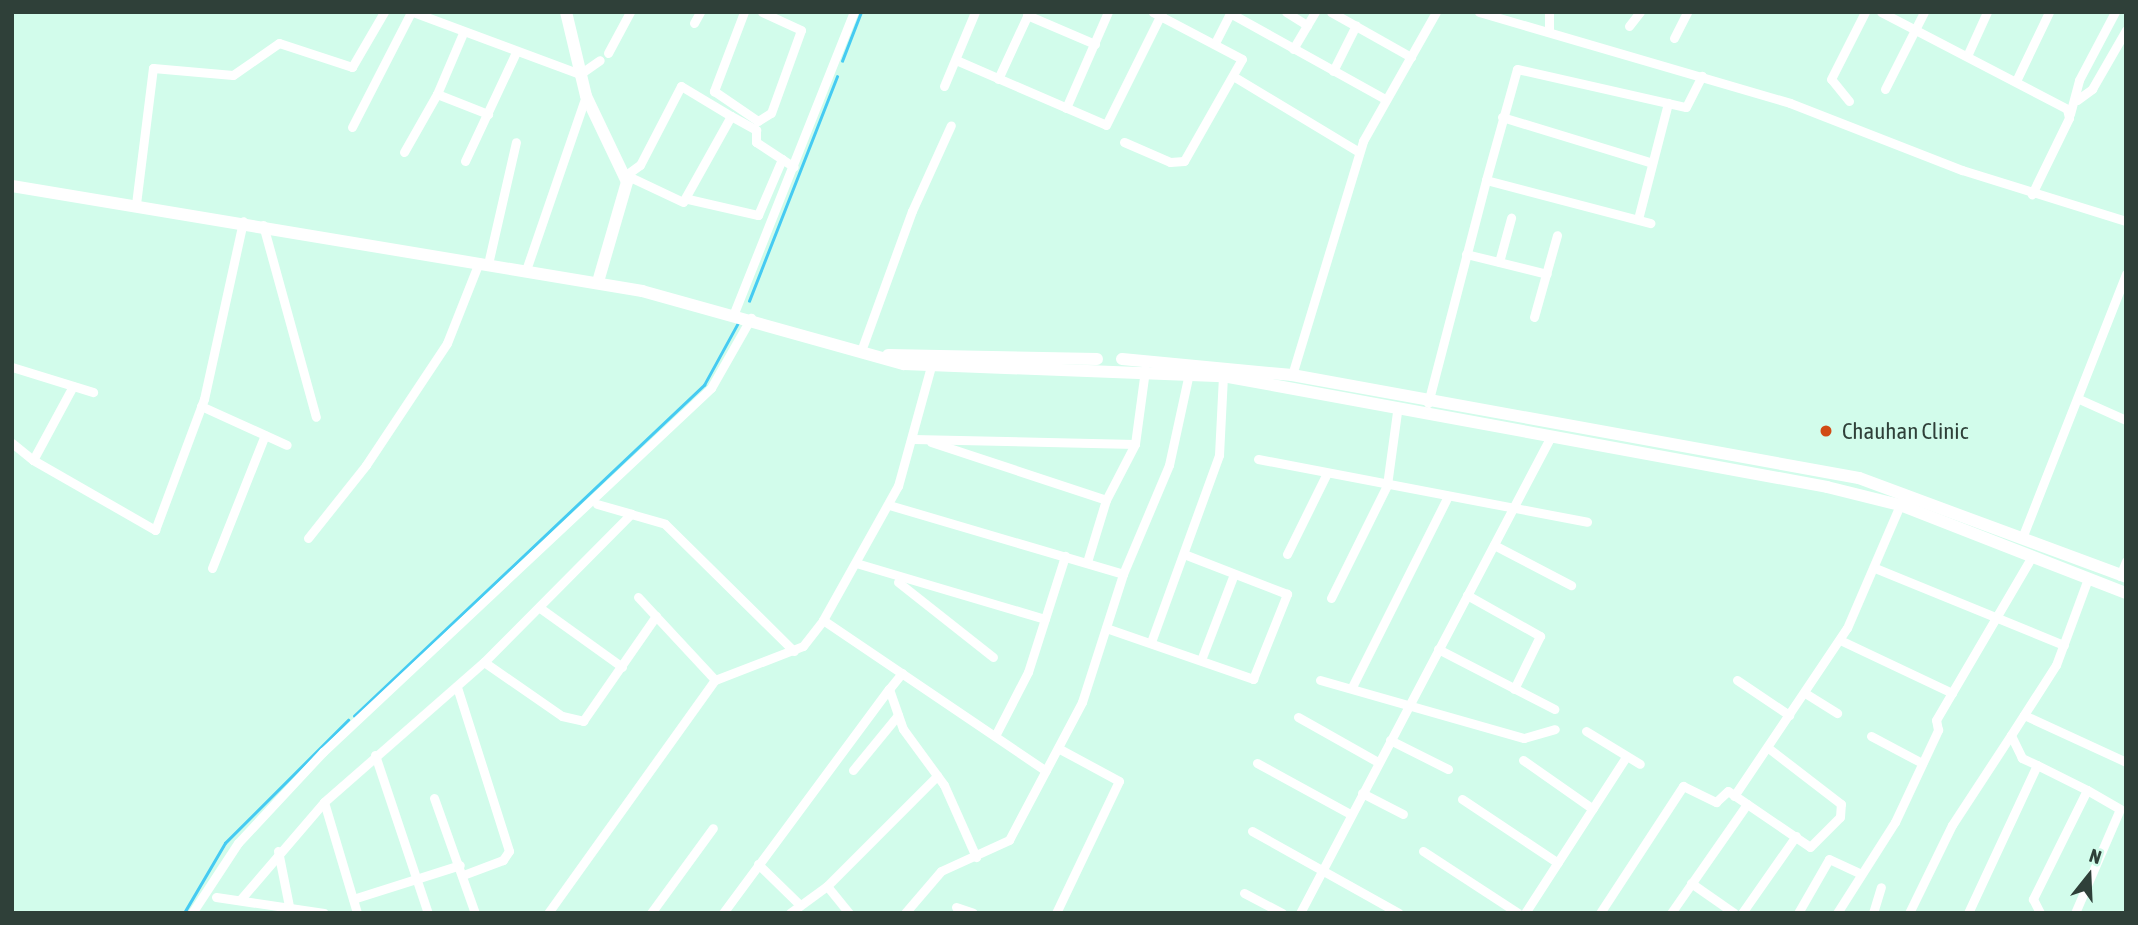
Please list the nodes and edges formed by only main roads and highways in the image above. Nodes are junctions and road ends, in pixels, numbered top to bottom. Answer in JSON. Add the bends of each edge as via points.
{"nodes":[{"id":1,"x":566,"y":12,"type":"edge"},
{"id":2,"x":12,"y":186,"type":"edge"},
{"id":3,"x":598,"y":282,"type":"junction"},
{"id":4,"x":879,"y":356,"type":"junction"},
{"id":5,"x":2123,"y":576,"type":"edge"},
{"id":6,"x":2126,"y":593,"type":"edge"}],
"edges":[{"from":1,"to":3,"type":"main road","via":[[586,96],[626,175]]},
{"from":2,"to":3,"type":"main road"},
{"from":3,"to":4,"type":"main road","via":[[734,313]]},
{"from":4,"to":5,"type":"main road","via":[[1147,360],[1292,375],[1859,478]]},
{"from":4,"to":6,"type":"main road","via":[[931,366],[1146,369],[1223,376],[1550,438],[1900,505]]}]}
